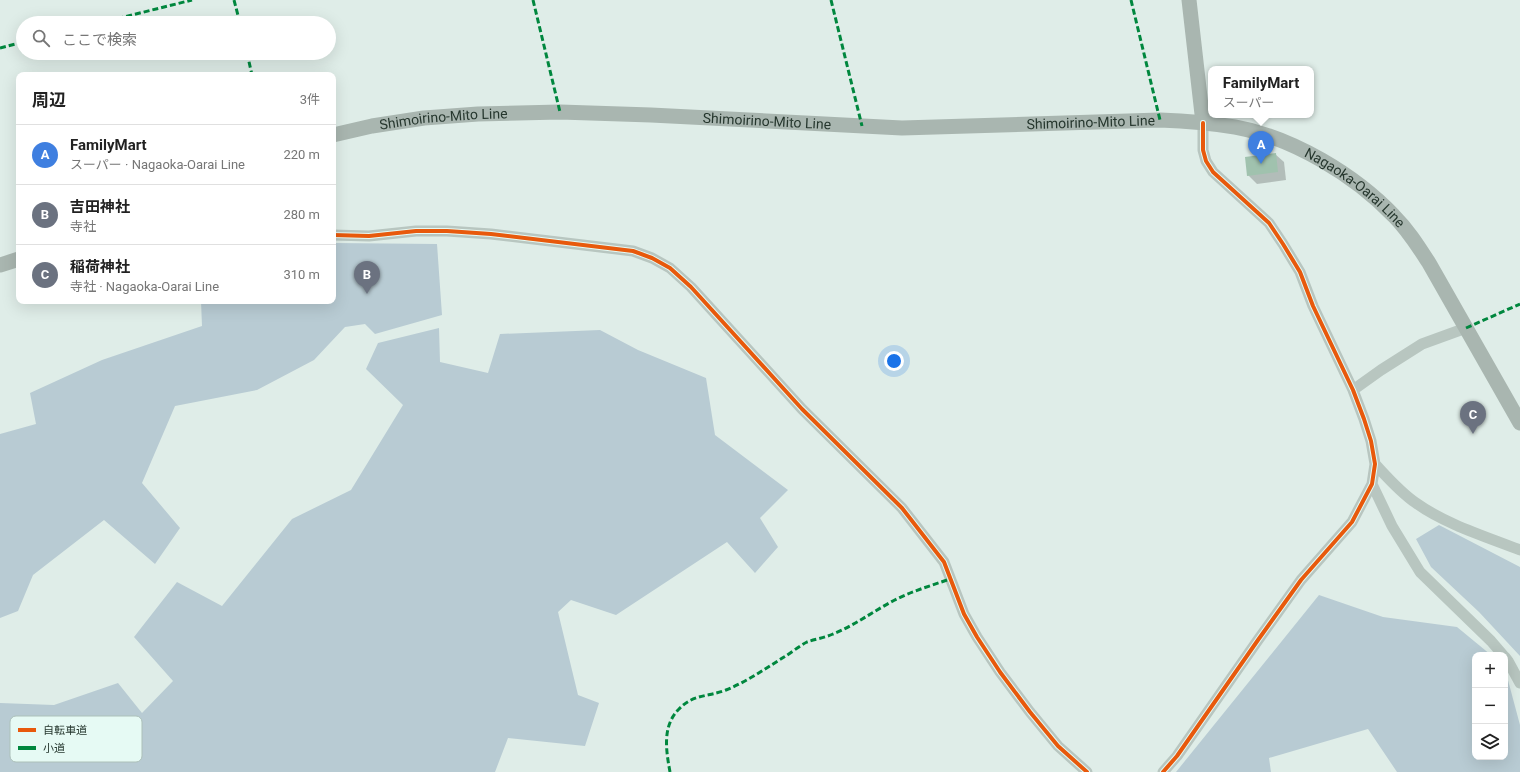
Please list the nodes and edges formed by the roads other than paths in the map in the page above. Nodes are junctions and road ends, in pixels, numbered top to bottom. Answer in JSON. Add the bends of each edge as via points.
{"nodes":[{"id":1,"x":1189,"y":0,"type":"edge"},
{"id":2,"x":1202,"y":123,"type":"junction"},
{"id":3,"x":336,"y":134,"type":"edge"},
{"id":4,"x":336,"y":235,"type":"edge"},
{"id":5,"x":16,"y":260,"type":"edge"},
{"id":6,"x":0,"y":265,"type":"edge"},
{"id":7,"x":1466,"y":328,"type":"junction"},
{"id":8,"x":1353,"y":390,"type":"junction"},
{"id":9,"x":1520,"y":423,"type":"edge"},
{"id":10,"x":1375,"y":464,"type":"junction"},
{"id":11,"x":1372,"y":484,"type":"junction"},
{"id":12,"x":1520,"y":550,"type":"edge"},
{"id":13,"x":1501,"y":652,"type":"edge"},
{"id":14,"x":1508,"y":661,"type":"edge"},
{"id":15,"x":1520,"y":683,"type":"edge"},
{"id":16,"x":1087,"y":772,"type":"edge"},
{"id":17,"x":1163,"y":772,"type":"edge"}],
"edges":[{"from":1,"to":2,"type":"main road"},
{"from":2,"to":3,"type":"main road","name":"Shimoirino-Mito Line","via":[[1160,120],[902,128],[560,112],[424,118]]},
{"from":2,"to":7,"type":"main road","name":"Nagaoka-Oarai Line","via":[[1236,127],[1274,138],[1324,162],[1356,184],[1394,216],[1409,234],[1429,263]]},
{"from":2,"to":8,"type":"street","via":[[1206,161],[1213,172],[1268,223],[1283,244],[1300,272],[1313,306]]},
{"from":4,"to":16,"type":"street","via":[[369,236],[416,231],[491,234],[633,252],[652,258],[670,268],[691,287],[802,409],[902,508],[944,562],[964,614],[1000,672],[1050,737]]},
{"from":5,"to":6,"type":"main road"},
{"from":7,"to":8,"type":"street","via":[[1422,344]]},
{"from":7,"to":9,"type":"main road","name":"Nagaoka-Oarai Line"},
{"from":8,"to":10,"type":"street"},
{"from":10,"to":11,"type":"street"},
{"from":10,"to":12,"type":"street","via":[[1417,504],[1439,517]]},
{"from":11,"to":13,"type":"street","via":[[1392,526],[1420,572]]},
{"from":11,"to":17,"type":"street","via":[[1352,522],[1302,580],[1182,750]]},
{"from":14,"to":15,"type":"street"}]}
